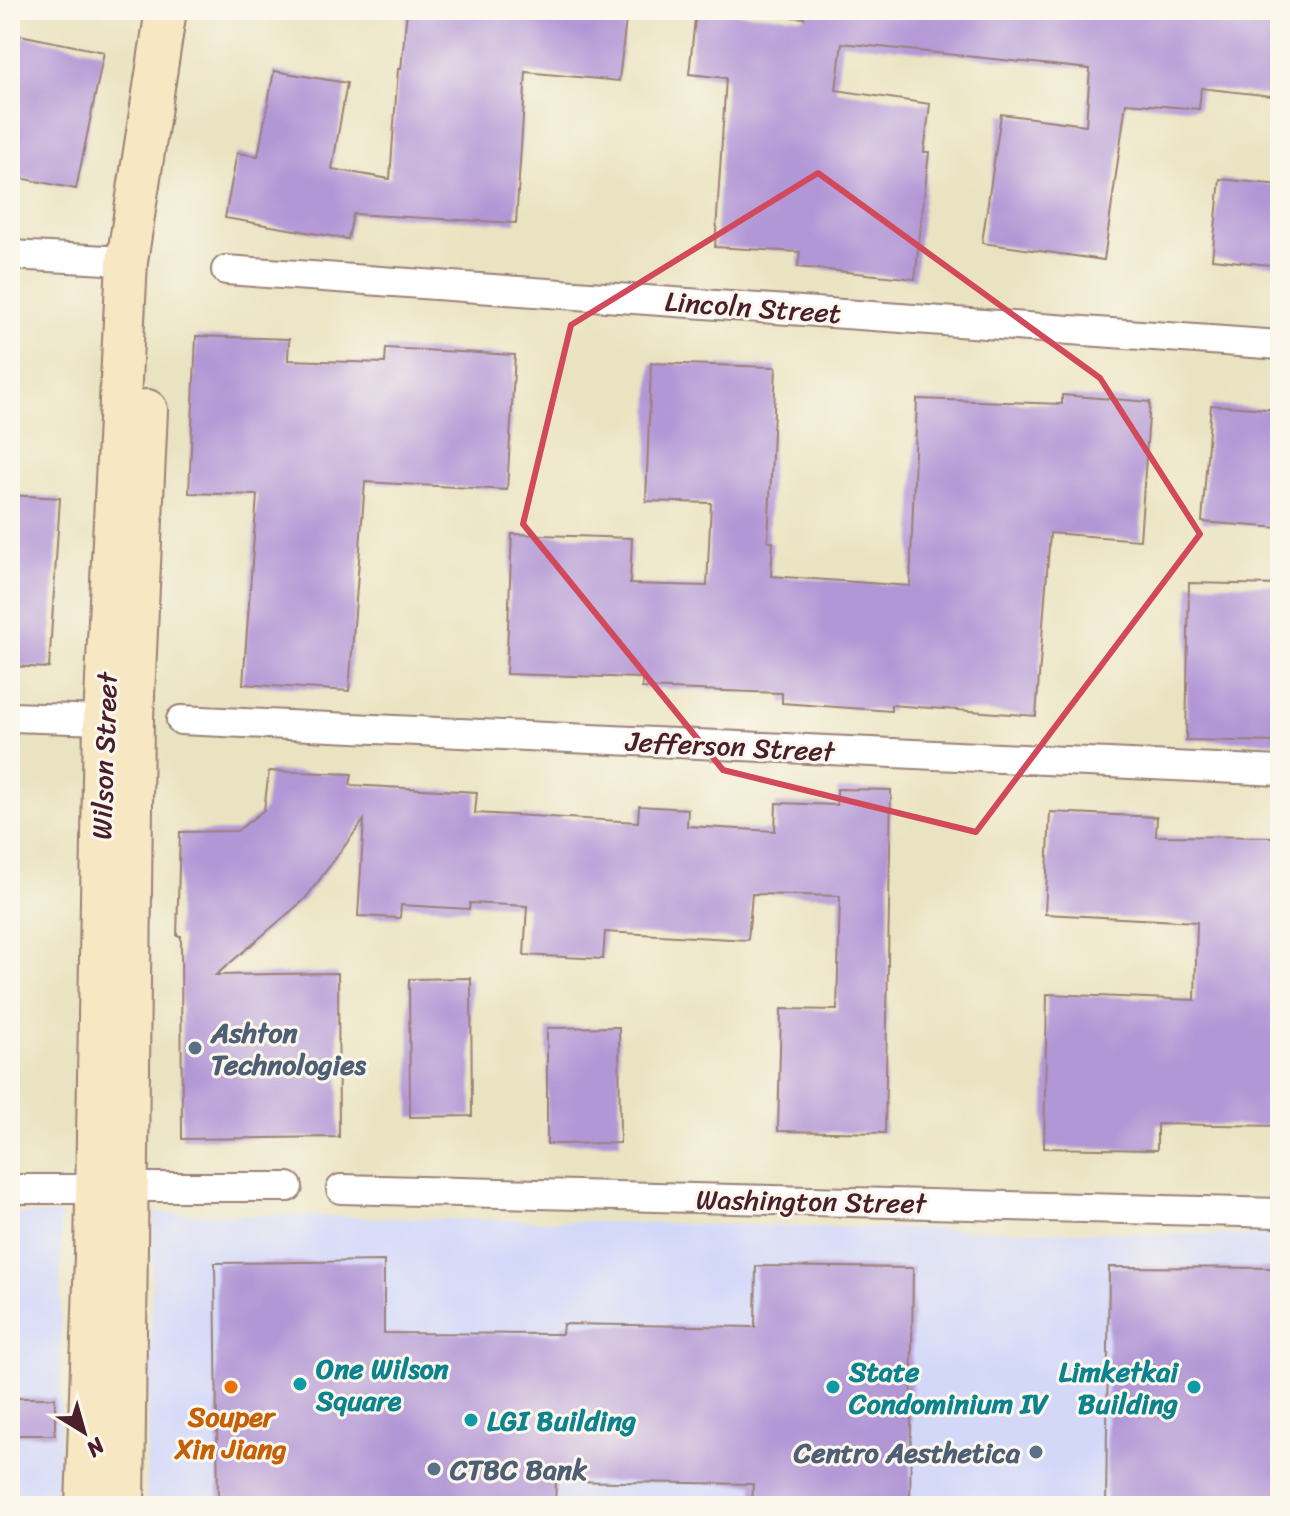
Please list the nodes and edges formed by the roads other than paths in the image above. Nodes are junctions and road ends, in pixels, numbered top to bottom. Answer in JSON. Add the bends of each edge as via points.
{"nodes":[{"id":1,"x":166,"y":10,"type":"edge"},
{"id":2,"x":192,"y":10,"type":"edge"},
{"id":3,"x":10,"y":255,"type":"edge"},
{"id":4,"x":127,"y":261,"type":"junction"},
{"id":5,"x":226,"y":270,"type":"dead end"},
{"id":6,"x":1280,"y":345,"type":"edge"},
{"id":7,"x":10,"y":717,"type":"edge"},
{"id":8,"x":104,"y":720,"type":"junction"},
{"id":9,"x":181,"y":720,"type":"dead end"},
{"id":10,"x":1280,"y":771,"type":"edge"},
{"id":11,"x":288,"y":1187,"type":"dead end"},
{"id":12,"x":111,"y":1188,"type":"junction"},
{"id":13,"x":10,"y":1189,"type":"edge"},
{"id":14,"x":341,"y":1189,"type":"dead end"},
{"id":15,"x":1280,"y":1213,"type":"edge"},
{"id":16,"x":86,"y":1506,"type":"edge"},
{"id":17,"x":124,"y":1506,"type":"edge"}],
"edges":[{"from":1,"to":4,"type":"main road","name":"Wilson Street"},
{"from":2,"to":12,"type":"main road","name":"Wilson Street","via":[[154,256]]},
{"from":3,"to":4,"type":"street"},
{"from":4,"to":8,"type":"main road","name":"Wilson Street"},
{"from":5,"to":6,"type":"street","name":"Lincoln Street"},
{"from":7,"to":8,"type":"street"},
{"from":8,"to":12,"type":"main road","name":"Wilson Street"},
{"from":9,"to":10,"type":"street","name":"Jefferson Street"},
{"from":11,"to":12,"type":"street"},
{"from":12,"to":13,"type":"street"},
{"from":12,"to":16,"type":"main road","name":"Wilson Street","via":[[95,1256]]},
{"from":12,"to":17,"type":"main road","name":"Wilson Street"},
{"from":14,"to":15,"type":"street","name":"Washington Street"}]}
